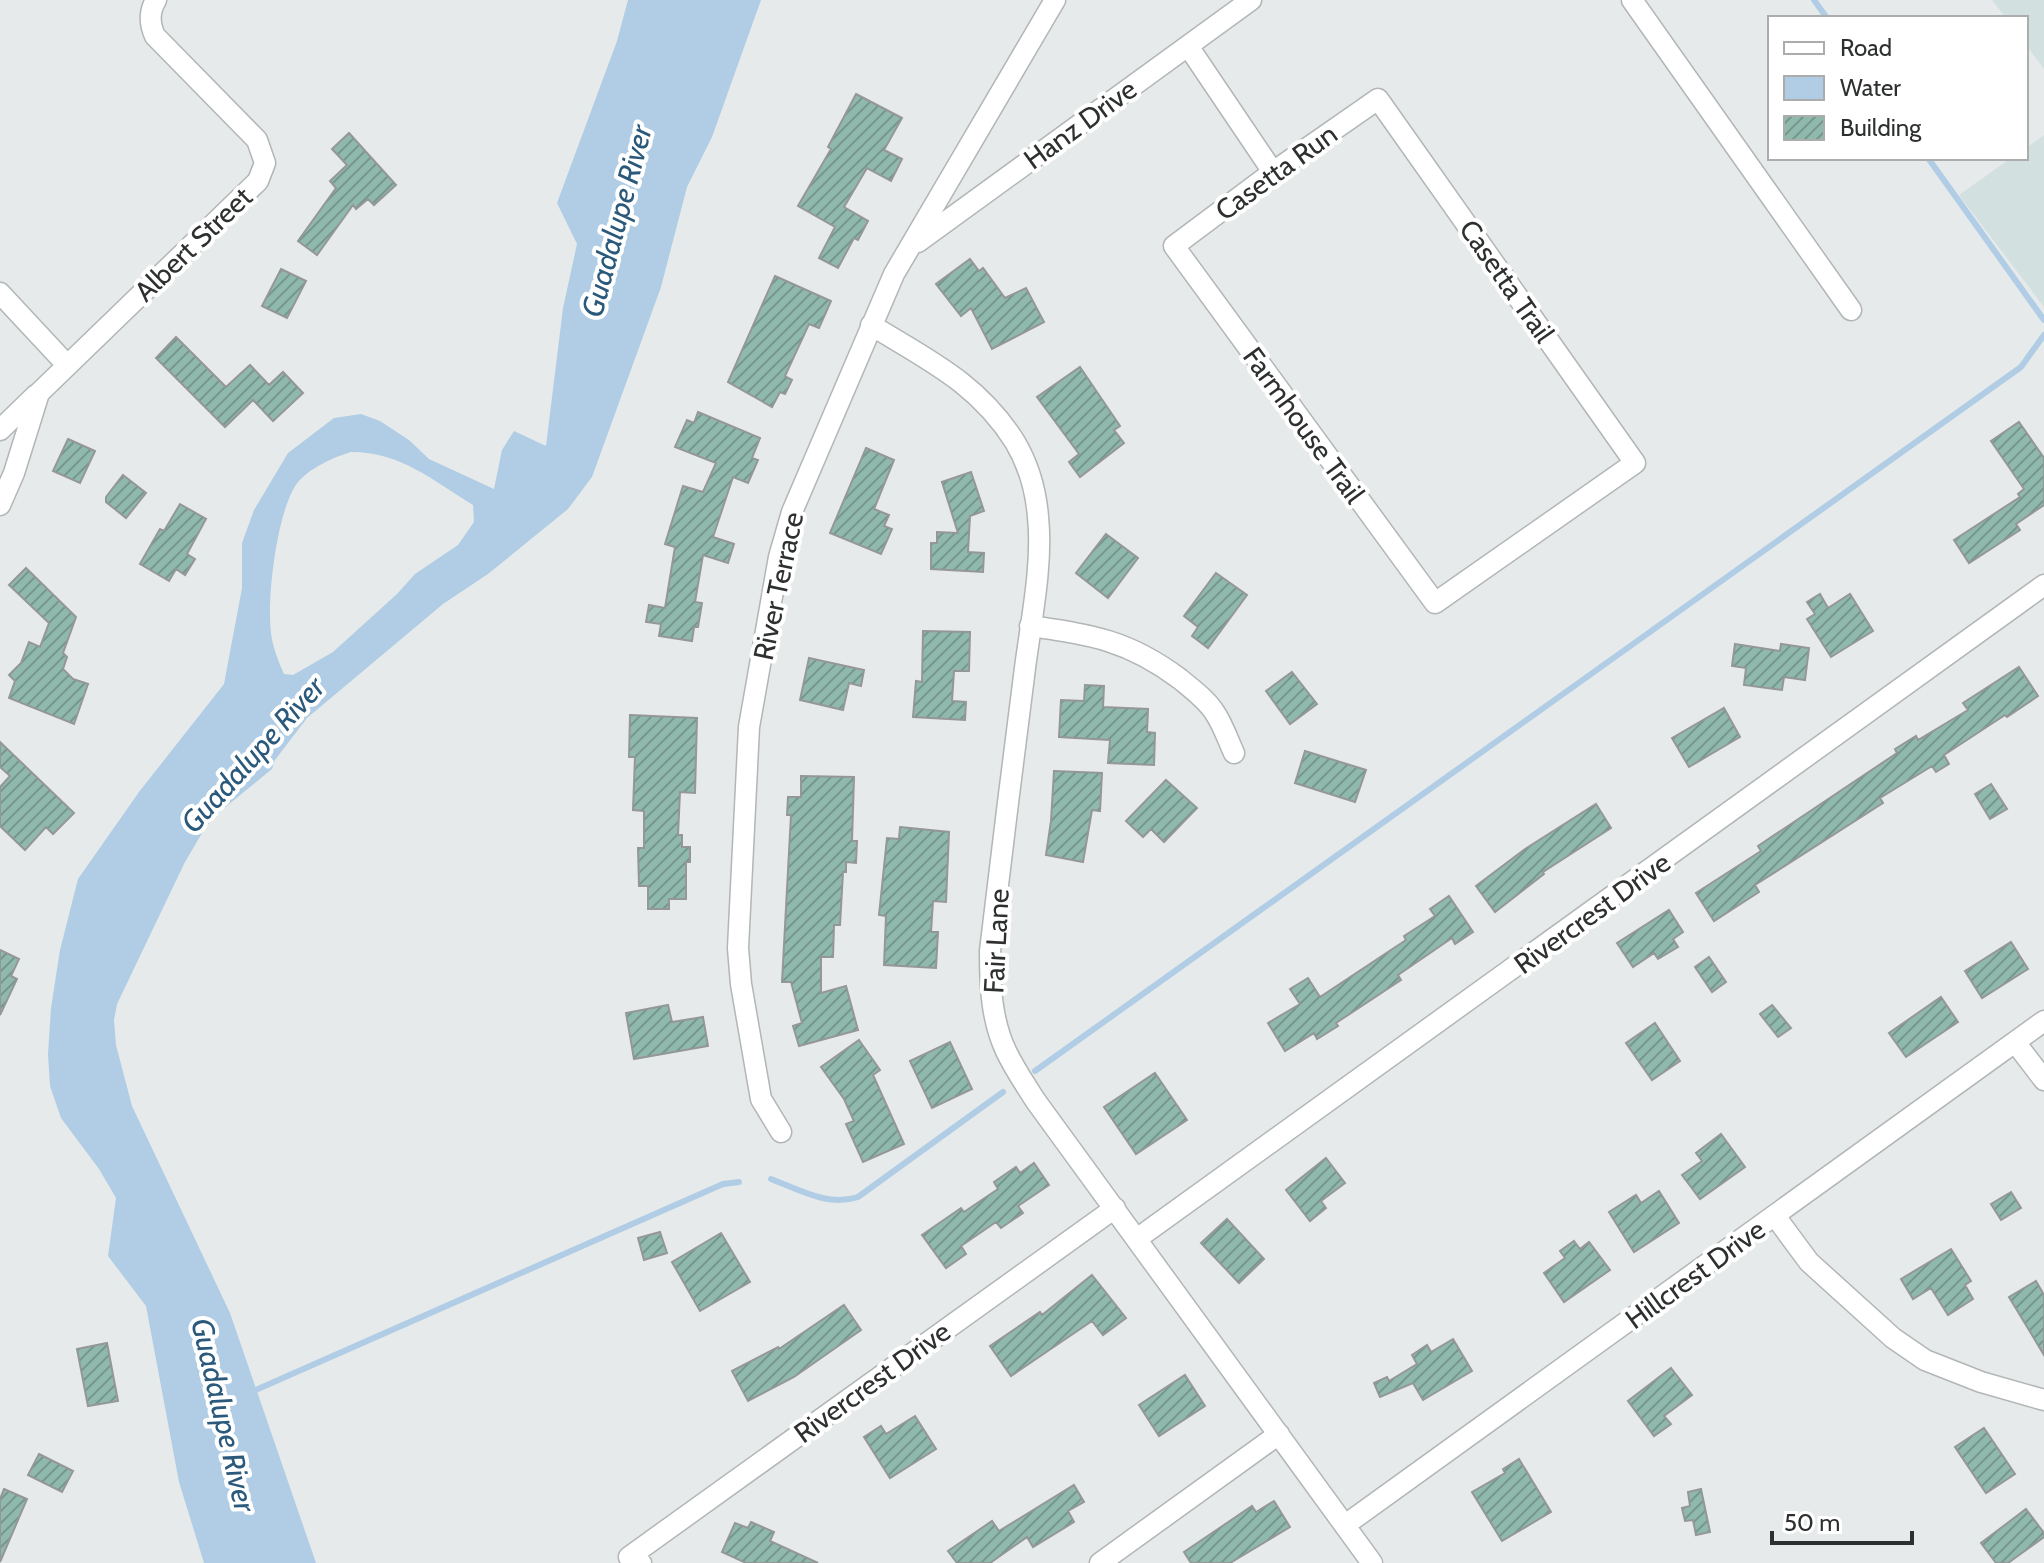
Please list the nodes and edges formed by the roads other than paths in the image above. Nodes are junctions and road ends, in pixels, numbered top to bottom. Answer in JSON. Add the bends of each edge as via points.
{"nodes":[{"id":1,"x":156,"y":0,"type":"edge"},
{"id":2,"x":1055,"y":0,"type":"edge"},
{"id":3,"x":1251,"y":0,"type":"edge"},
{"id":4,"x":1632,"y":0,"type":"edge"},
{"id":5,"x":1188,"y":46,"type":"junction"},
{"id":6,"x":1378,"y":99,"type":"joint"},
{"id":7,"x":1273,"y":172,"type":"junction"},
{"id":8,"x":1174,"y":246,"type":"joint"},
{"id":9,"x":910,"y":248,"type":"junction"},
{"id":10,"x":0,"y":293,"type":"edge"},
{"id":11,"x":1851,"y":310,"type":"dead end"},
{"id":12,"x":871,"y":325,"type":"junction"},
{"id":13,"x":67,"y":365,"type":"junction"},
{"id":14,"x":39,"y":393,"type":"junction"},
{"id":15,"x":0,"y":430,"type":"edge"},
{"id":16,"x":0,"y":505,"type":"edge"},
{"id":17,"x":2044,"y":585,"type":"edge"},
{"id":18,"x":1435,"y":603,"type":"joint"},
{"id":19,"x":1030,"y":626,"type":"junction"},
{"id":20,"x":1234,"y":753,"type":"dead end"},
{"id":21,"x":2044,"y":1021,"type":"edge"},
{"id":22,"x":2015,"y":1042,"type":"junction"},
{"id":23,"x":2044,"y":1080,"type":"edge"},
{"id":24,"x":781,"y":1132,"type":"dead end"},
{"id":25,"x":1115,"y":1208,"type":"junction"},
{"id":26,"x":1775,"y":1216,"type":"junction"},
{"id":27,"x":1138,"y":1238,"type":"junction"},
{"id":28,"x":2044,"y":1400,"type":"edge"},
{"id":29,"x":1279,"y":1434,"type":"junction"},
{"id":30,"x":1345,"y":1525,"type":"junction"},
{"id":31,"x":635,"y":1560,"type":"edge"},
{"id":32,"x":1100,"y":1563,"type":"edge"},
{"id":33,"x":1372,"y":1563,"type":"edge"}],
"edges":[{"from":1,"to":13,"type":"street","name":"Albert Street","via":[[150,25],[155,36],[257,140],[265,163],[258,181]]},
{"from":2,"to":9,"type":"street","name":"River Terrace"},
{"from":3,"to":5,"type":"street","name":"Hanz Drive"},
{"from":4,"to":11,"type":"street"},
{"from":5,"to":7,"type":"street"},
{"from":5,"to":9,"type":"street","name":"Hanz Drive"},
{"from":6,"to":7,"type":"street","name":"Casetta Run"},
{"from":6,"to":18,"type":"street","name":"Casetta Trail","via":[[1635,463]]},
{"from":7,"to":8,"type":"street","name":"Casetta Run"},
{"from":8,"to":18,"type":"street","name":"Farmhouse Trail"},
{"from":9,"to":12,"type":"street","name":"River Terrace"},
{"from":10,"to":13,"type":"street"},
{"from":12,"to":19,"type":"street","name":"Fair Lane","via":[[964,382],[1015,443],[1028,469],[1038,517]]},
{"from":12,"to":24,"type":"street","name":"River Terrace","via":[[792,512],[749,727],[738,948],[761,1099]]},
{"from":13,"to":14,"type":"street","name":"Albert Street"},
{"from":14,"to":15,"type":"street"},
{"from":14,"to":16,"type":"street"},
{"from":17,"to":27,"type":"street","name":"Rivercrest Drive"},
{"from":19,"to":20,"type":"street","via":[[1091,635],[1143,654],[1215,712]]},
{"from":19,"to":25,"type":"street","name":"Fair Lane","via":[[990,951],[991,992],[1006,1051],[1035,1100]]},
{"from":21,"to":22,"type":"street","name":"Hillcrest Drive"},
{"from":22,"to":23,"type":"street"},
{"from":22,"to":26,"type":"street","name":"Hillcrest Drive"},
{"from":25,"to":27,"type":"street","name":"Fair Lane"},
{"from":25,"to":31,"type":"street","name":"Rivercrest Drive"},
{"from":26,"to":28,"type":"street","via":[[1809,1262],[1925,1360]]},
{"from":26,"to":30,"type":"street","name":"Hillcrest Drive"},
{"from":27,"to":29,"type":"street","name":"Fair Lane"},
{"from":29,"to":30,"type":"street","name":"Fair Lane"},
{"from":29,"to":32,"type":"street"},
{"from":30,"to":33,"type":"street","name":"Fair Lane"}]}
